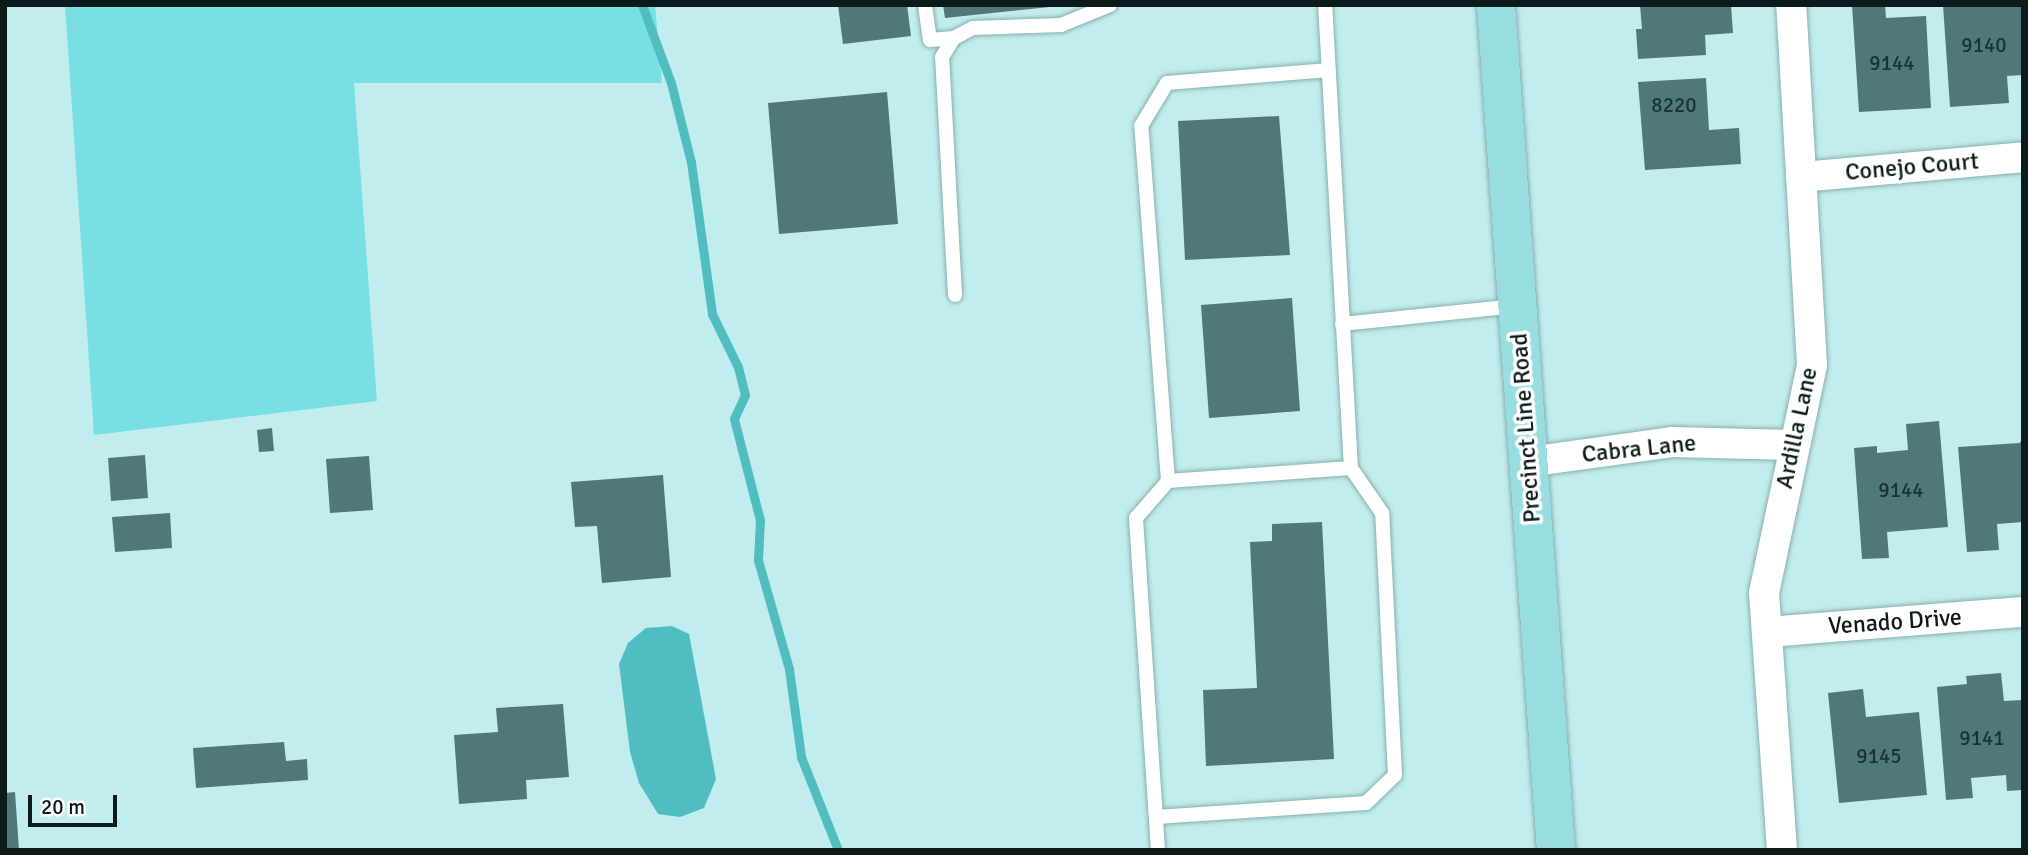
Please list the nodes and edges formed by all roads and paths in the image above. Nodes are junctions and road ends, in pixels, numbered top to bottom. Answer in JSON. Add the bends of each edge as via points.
{"nodes":[{"id":1,"x":925,"y":5,"type":"edge"},
{"id":2,"x":1110,"y":5,"type":"edge"},
{"id":3,"x":1325,"y":5,"type":"edge"},
{"id":4,"x":1496,"y":5,"type":"edge"},
{"id":5,"x":1791,"y":5,"type":"edge"},
{"id":6,"x":954,"y":38,"type":"junction"},
{"id":7,"x":1328,"y":71,"type":"junction"},
{"id":8,"x":2023,"y":158,"type":"edge"},
{"id":9,"x":1801,"y":177,"type":"junction"},
{"id":10,"x":955,"y":295,"type":"dead end"},
{"id":11,"x":1517,"y":306,"type":"junction"},
{"id":12,"x":1342,"y":324,"type":"junction"},
{"id":13,"x":1793,"y":445,"type":"junction"},
{"id":14,"x":1528,"y":462,"type":"junction"},
{"id":15,"x":1351,"y":468,"type":"junction"},
{"id":16,"x":1168,"y":481,"type":"junction"},
{"id":17,"x":2023,"y":612,"type":"edge"},
{"id":18,"x":1767,"y":632,"type":"junction"},
{"id":19,"x":1156,"y":817,"type":"junction"},
{"id":20,"x":1158,"y":850,"type":"edge"},
{"id":21,"x":1556,"y":850,"type":"edge"},
{"id":22,"x":1782,"y":850,"type":"edge"}],
"edges":[{"from":1,"to":6,"type":"lane","via":[[930,40]]},
{"from":2,"to":6,"type":"lane","via":[[1061,25],[973,28]]},
{"from":3,"to":7,"type":"lane"},
{"from":4,"to":11,"type":"main road","name":"Precinct Line Road"},
{"from":5,"to":9,"type":"street","name":"Ardilla Lane"},
{"from":6,"to":10,"type":"lane","via":[[942,57],[940,80]]},
{"from":7,"to":12,"type":"lane"},
{"from":7,"to":16,"type":"lane","via":[[1167,83],[1141,126]]},
{"from":8,"to":9,"type":"street","name":"Conejo Court"},
{"from":9,"to":13,"type":"street","name":"Ardilla Lane","via":[[1812,365]]},
{"from":11,"to":12,"type":"lane"},
{"from":11,"to":14,"type":"main road","name":"Precinct Line Road"},
{"from":12,"to":15,"type":"lane"},
{"from":13,"to":14,"type":"street","name":"Cabra Lane","via":[[1672,442]]},
{"from":13,"to":18,"type":"street","name":"Ardilla Lane","via":[[1764,593]]},
{"from":14,"to":21,"type":"main road","name":"Precinct Line Road"},
{"from":15,"to":16,"type":"lane"},
{"from":15,"to":19,"type":"lane","via":[[1382,513],[1395,775],[1366,803]]},
{"from":16,"to":19,"type":"lane","via":[[1136,518]]},
{"from":17,"to":18,"type":"street","name":"Venado Drive"},
{"from":18,"to":22,"type":"street","name":"Ardilla Lane"},
{"from":19,"to":20,"type":"lane"}]}
